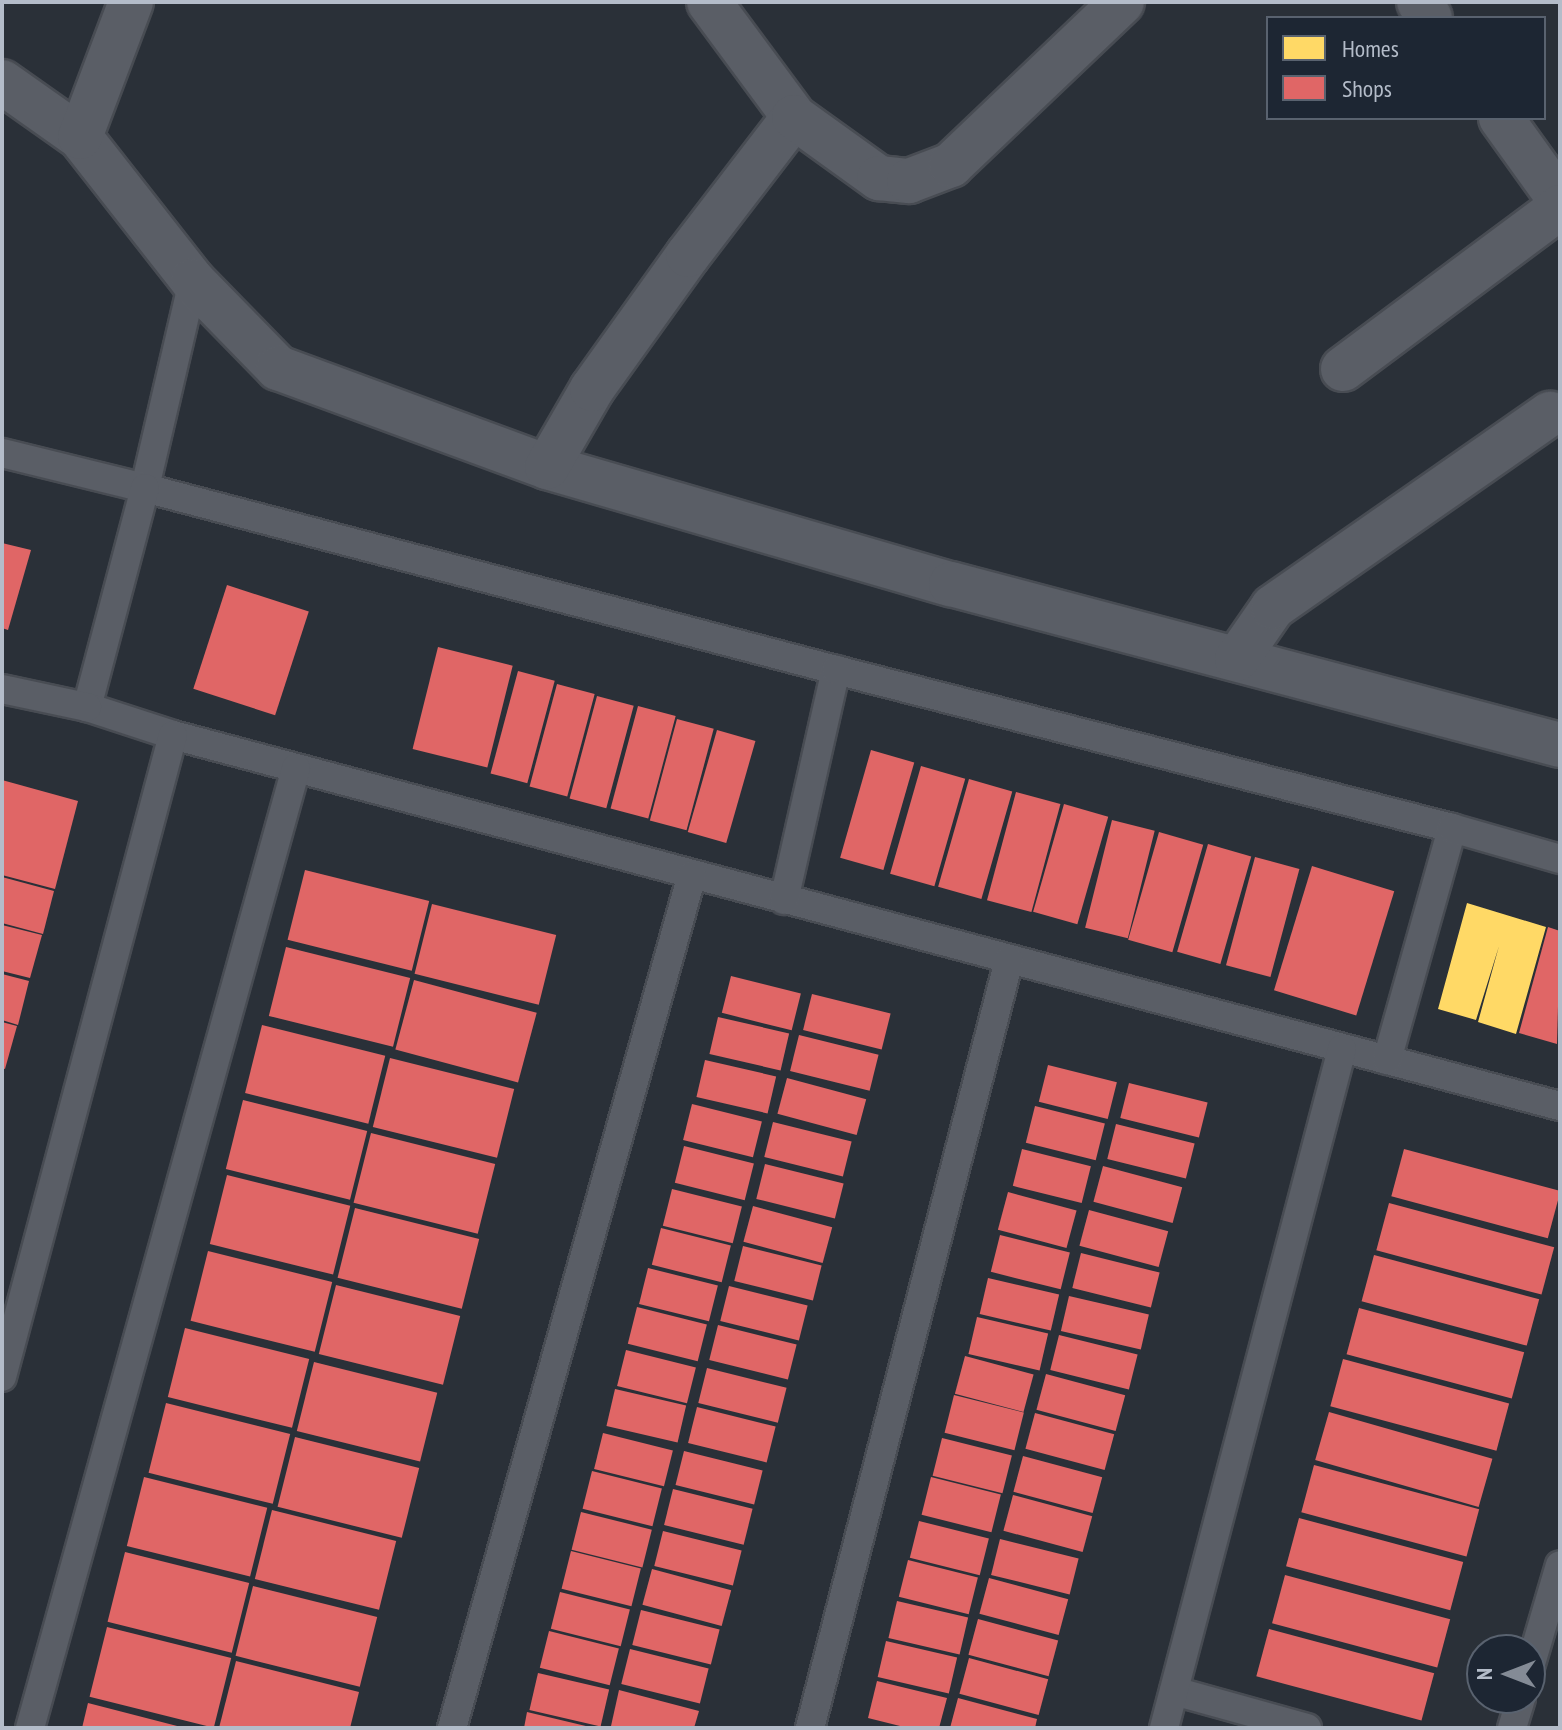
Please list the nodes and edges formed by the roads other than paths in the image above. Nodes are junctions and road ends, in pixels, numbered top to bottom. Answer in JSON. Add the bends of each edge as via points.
{"nodes":[{"id":1,"x":131,"y":2,"type":"edge"},
{"id":2,"x":709,"y":2,"type":"edge"},
{"id":3,"x":1122,"y":2,"type":"edge"},
{"id":4,"x":2,"y":82,"type":"edge"},
{"id":5,"x":794,"y":117,"type":"junction"},
{"id":6,"x":1502,"y":120,"type":"edge"},
{"id":7,"x":80,"y":137,"type":"junction"},
{"id":8,"x":1560,"y":200,"type":"edge"},
{"id":9,"x":1560,"y":207,"type":"edge"},
{"id":10,"x":193,"y":281,"type":"junction"},
{"id":11,"x":1343,"y":369,"type":"dead end"},
{"id":12,"x":1557,"y":419,"type":"edge"},
{"id":13,"x":2,"y":453,"type":"edge"},
{"id":14,"x":547,"y":467,"type":"junction"},
{"id":15,"x":145,"y":488,"type":"junction"},
{"id":16,"x":1237,"y":659,"type":"junction"},
{"id":17,"x":836,"y":670,"type":"junction"},
{"id":18,"x":2,"y":689,"type":"edge"},
{"id":19,"x":87,"y":707,"type":"junction"},
{"id":20,"x":173,"y":735,"type":"junction"},
{"id":21,"x":1560,"y":745,"type":"edge"},
{"id":22,"x":296,"y":768,"type":"junction"},
{"id":23,"x":1452,"y":828,"type":"junction"},
{"id":24,"x":1560,"y":859,"type":"edge"},
{"id":25,"x":692,"y":875,"type":"junction"},
{"id":26,"x":784,"y":900,"type":"junction"},
{"id":27,"x":1009,"y":960,"type":"junction"},
{"id":28,"x":1342,"y":1049,"type":"junction"},
{"id":29,"x":1387,"y":1060,"type":"junction"},
{"id":30,"x":1560,"y":1106,"type":"edge"},
{"id":31,"x":2,"y":1377,"type":"edge"},
{"id":32,"x":1560,"y":1565,"type":"edge"},
{"id":33,"x":1540,"y":1634,"type":"edge"},
{"id":34,"x":1174,"y":1691,"type":"junction"},
{"id":35,"x":30,"y":1728,"type":"edge"},
{"id":36,"x":452,"y":1728,"type":"edge"},
{"id":37,"x":810,"y":1728,"type":"edge"},
{"id":38,"x":1164,"y":1728,"type":"edge"},
{"id":39,"x":1307,"y":1728,"type":"edge"}],
"edges":[{"from":1,"to":7,"type":"street"},
{"from":2,"to":5,"type":"street"},
{"from":3,"to":5,"type":"street","via":[[951,165],[909,181],[879,178]]},
{"from":4,"to":7,"type":"street"},
{"from":5,"to":14,"type":"street","via":[[592,389]]},
{"from":6,"to":8,"type":"street"},
{"from":7,"to":10,"type":"street"},
{"from":9,"to":11,"type":"street"},
{"from":10,"to":14,"type":"street","via":[[278,368]]},
{"from":10,"to":15,"type":"lane"},
{"from":12,"to":16,"type":"street","via":[[1273,607]]},
{"from":13,"to":15,"type":"lane"},
{"from":14,"to":16,"type":"street","via":[[951,584]]},
{"from":15,"to":17,"type":"lane"},
{"from":15,"to":19,"type":"lane"},
{"from":16,"to":21,"type":"street"},
{"from":17,"to":23,"type":"lane"},
{"from":17,"to":26,"type":"lane"},
{"from":18,"to":19,"type":"lane"},
{"from":19,"to":20,"type":"lane"},
{"from":20,"to":22,"type":"lane"},
{"from":20,"to":31,"type":"lane"},
{"from":22,"to":25,"type":"lane"},
{"from":22,"to":35,"type":"lane"},
{"from":23,"to":24,"type":"lane"},
{"from":23,"to":29,"type":"lane"},
{"from":25,"to":26,"type":"lane"},
{"from":25,"to":36,"type":"lane"},
{"from":26,"to":27,"type":"lane"},
{"from":27,"to":28,"type":"lane"},
{"from":27,"to":37,"type":"lane"},
{"from":28,"to":29,"type":"lane"},
{"from":28,"to":34,"type":"lane"},
{"from":29,"to":30,"type":"lane"},
{"from":32,"to":33,"type":"lane"},
{"from":34,"to":38,"type":"lane"},
{"from":34,"to":39,"type":"lane"}]}
